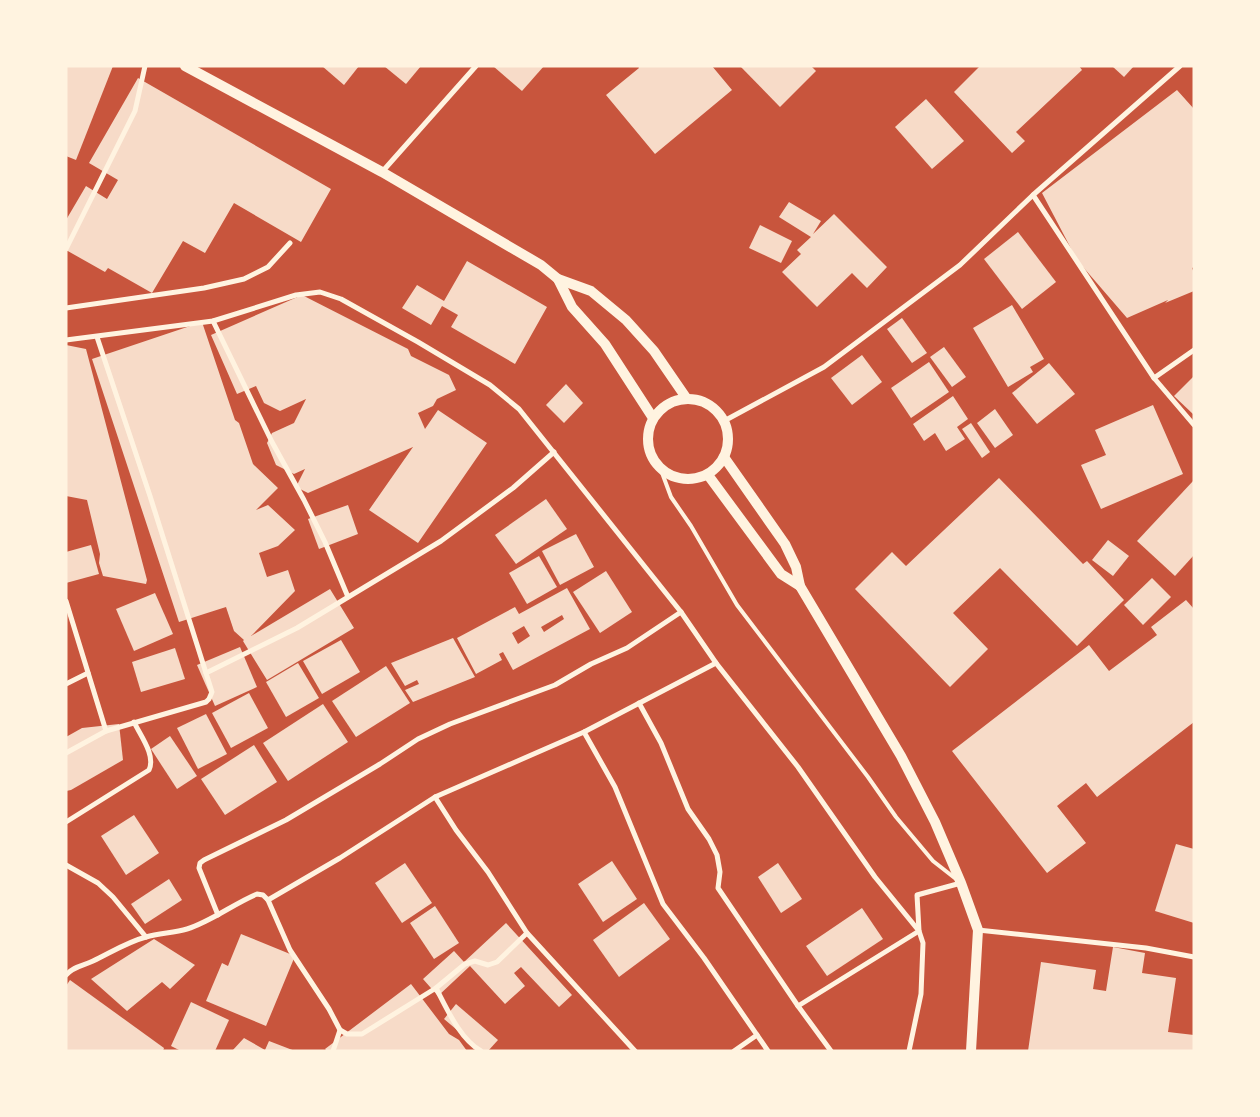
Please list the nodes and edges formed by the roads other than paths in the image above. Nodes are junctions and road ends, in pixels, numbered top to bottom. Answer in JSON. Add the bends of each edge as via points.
{"nodes":[{"id":1,"x":145,"y":66,"type":"edge"},
{"id":2,"x":185,"y":66,"type":"edge"},
{"id":3,"x":476,"y":66,"type":"edge"},
{"id":4,"x":1180,"y":66,"type":"edge"},
{"id":5,"x":382,"y":172,"type":"junction"},
{"id":6,"x":1032,"y":195,"type":"junction"},
{"id":7,"x":290,"y":242,"type":"dead end"},
{"id":8,"x":66,"y":249,"type":"edge"},
{"id":9,"x":558,"y":279,"type":"junction"},
{"id":10,"x":66,"y":308,"type":"edge"},
{"id":11,"x":213,"y":321,"type":"junction"},
{"id":12,"x":97,"y":337,"type":"junction"},
{"id":13,"x":66,"y":340,"type":"edge"},
{"id":14,"x":1194,"y":350,"type":"edge"},
{"id":15,"x":1154,"y":378,"type":"junction"},
{"id":16,"x":686,"y":399,"type":"junction"},
{"id":17,"x":654,"y":418,"type":"junction"},
{"id":18,"x":724,"y":421,"type":"junction"},
{"id":19,"x":1194,"y":425,"type":"edge"},
{"id":20,"x":554,"y":452,"type":"junction"},
{"id":21,"x":724,"y":457,"type":"junction"},
{"id":22,"x":661,"y":470,"type":"junction"},
{"id":23,"x":708,"y":475,"type":"junction"},
{"id":24,"x":800,"y":586,"type":"junction"},
{"id":25,"x":348,"y":597,"type":"junction"},
{"id":26,"x":66,"y":602,"type":"edge"},
{"id":27,"x":681,"y":612,"type":"junction"},
{"id":28,"x":716,"y":663,"type":"junction"},
{"id":29,"x":88,"y":673,"type":"junction"},
{"id":30,"x":206,"y":673,"type":"junction"},
{"id":31,"x":66,"y":684,"type":"edge"},
{"id":32,"x":639,"y":703,"type":"junction"},
{"id":33,"x":134,"y":722,"type":"junction"},
{"id":34,"x":106,"y":731,"type":"junction"},
{"id":35,"x":584,"y":732,"type":"junction"},
{"id":36,"x":66,"y":753,"type":"edge"},
{"id":37,"x":435,"y":797,"type":"junction"},
{"id":38,"x":66,"y":822,"type":"edge"},
{"id":39,"x":66,"y":865,"type":"edge"},
{"id":40,"x":961,"y":883,"type":"junction"},
{"id":41,"x":268,"y":900,"type":"junction"},
{"id":42,"x":218,"y":915,"type":"junction"},
{"id":43,"x":978,"y":930,"type":"junction"},
{"id":44,"x":919,"y":931,"type":"junction"},
{"id":45,"x":527,"y":933,"type":"junction"},
{"id":46,"x":146,"y":937,"type":"junction"},
{"id":47,"x":1194,"y":957,"type":"edge"},
{"id":48,"x":66,"y":975,"type":"edge"},
{"id":49,"x":436,"y":988,"type":"junction"},
{"id":50,"x":798,"y":1006,"type":"junction"},
{"id":51,"x":340,"y":1030,"type":"junction"},
{"id":52,"x":757,"y":1035,"type":"junction"},
{"id":53,"x":332,"y":1051,"type":"edge"},
{"id":54,"x":481,"y":1051,"type":"edge"},
{"id":55,"x":635,"y":1051,"type":"edge"},
{"id":56,"x":734,"y":1051,"type":"edge"},
{"id":57,"x":768,"y":1051,"type":"edge"},
{"id":58,"x":831,"y":1051,"type":"edge"},
{"id":59,"x":909,"y":1051,"type":"edge"},
{"id":60,"x":971,"y":1051,"type":"edge"}],
"edges":[{"from":1,"to":8,"type":"street","via":[[135,111]]},
{"from":2,"to":5,"type":"main road"},
{"from":3,"to":5,"type":"street"},
{"from":4,"to":6,"type":"street"},
{"from":5,"to":9,"type":"main road","via":[[532,260]]},
{"from":6,"to":15,"type":"street"},
{"from":6,"to":18,"type":"street","via":[[960,265],[824,367]]},
{"from":7,"to":10,"type":"street","via":[[268,267],[244,279]]},
{"from":9,"to":16,"type":"main road","via":[[591,291],[626,320],[654,351]]},
{"from":9,"to":17,"type":"main road","via":[[572,307],[604,344]]},
{"from":11,"to":12,"type":"street"},
{"from":11,"to":20,"type":"street","via":[[296,295],[313,292],[331,295],[490,385],[520,409]]},
{"from":11,"to":25,"type":"street","via":[[325,542]]},
{"from":12,"to":13,"type":"street"},
{"from":12,"to":30,"type":"street"},
{"from":14,"to":15,"type":"street"},
{"from":15,"to":19,"type":"street"},
{"from":16,"to":17,"type":"main road","via":[[663,408]]},
{"from":16,"to":18,"type":"main road","via":[[708,404]]},
{"from":17,"to":22,"type":"main road","via":[[648,431],[648,445]]},
{"from":18,"to":21,"type":"main road","via":[[728,439]]},
{"from":20,"to":25,"type":"street","via":[[514,488],[468,522]]},
{"from":20,"to":27,"type":"street"},
{"from":21,"to":23,"type":"main road"},
{"from":21,"to":24,"type":"main road","via":[[785,544],[796,567]]},
{"from":22,"to":23,"type":"main road","via":[[683,480]]},
{"from":22,"to":40,"type":"lane","via":[[671,497],[737,605],[896,817],[933,861]]},
{"from":23,"to":24,"type":"main road","via":[[782,574]]},
{"from":24,"to":40,"type":"main road","via":[[901,756],[935,822]]},
{"from":25,"to":30,"type":"street","via":[[297,628]]},
{"from":26,"to":29,"type":"street"},
{"from":27,"to":28,"type":"street"},
{"from":27,"to":42,"type":"street","via":[[627,648],[554,685],[418,739],[286,820],[204,860],[199,868]]},
{"from":28,"to":32,"type":"street"},
{"from":28,"to":44,"type":"street","via":[[798,767],[874,877]]},
{"from":29,"to":31,"type":"street"},
{"from":29,"to":34,"type":"street"},
{"from":30,"to":33,"type":"street","via":[[212,688],[206,702]]},
{"from":32,"to":35,"type":"street"},
{"from":32,"to":50,"type":"street","via":[[661,743],[688,809],[717,855],[718,888]]},
{"from":33,"to":34,"type":"street"},
{"from":33,"to":38,"type":"street","via":[[151,757],[149,770]]},
{"from":34,"to":36,"type":"street"},
{"from":35,"to":37,"type":"street"},
{"from":35,"to":52,"type":"street","via":[[615,787],[664,904]]},
{"from":37,"to":41,"type":"street"},
{"from":37,"to":45,"type":"street"},
{"from":39,"to":46,"type":"street","via":[[98,883]]},
{"from":40,"to":43,"type":"main road"},
{"from":40,"to":44,"type":"street","via":[[916,895]]},
{"from":41,"to":42,"type":"street","via":[[256,894]]},
{"from":41,"to":51,"type":"street","via":[[290,950]]},
{"from":42,"to":46,"type":"street","via":[[188,928]]},
{"from":43,"to":47,"type":"street","via":[[1146,948]]},
{"from":43,"to":60,"type":"main road"},
{"from":44,"to":50,"type":"street"},
{"from":44,"to":59,"type":"street","via":[[922,994]]},
{"from":45,"to":49,"type":"street","via":[[497,962],[488,965],[470,961]]},
{"from":45,"to":55,"type":"street"},
{"from":46,"to":48,"type":"street","via":[[73,968]]},
{"from":49,"to":51,"type":"street","via":[[362,1034],[347,1034]]},
{"from":49,"to":54,"type":"street","via":[[455,1024]]},
{"from":50,"to":58,"type":"street"},
{"from":51,"to":53,"type":"street"},
{"from":52,"to":56,"type":"street"},
{"from":52,"to":57,"type":"street"}]}
